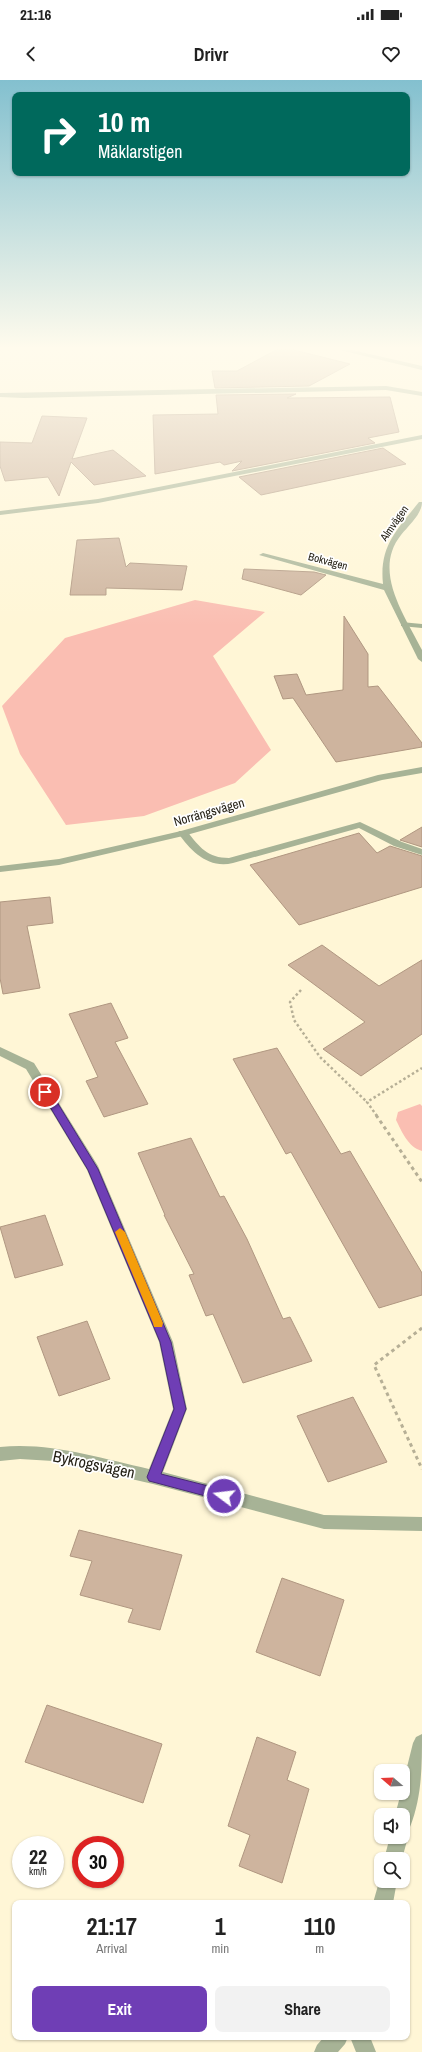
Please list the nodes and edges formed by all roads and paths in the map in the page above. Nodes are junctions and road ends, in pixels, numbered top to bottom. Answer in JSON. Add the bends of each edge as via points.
{"nodes":[{"id":1,"x":397,"y":442,"type":"edge"},
{"id":2,"x":422,"y":504,"type":"edge"},
{"id":3,"x":0,"y":512,"type":"edge"},
{"id":4,"x":263,"y":555,"type":"dead end"},
{"id":5,"x":387,"y":588,"type":"junction"},
{"id":6,"x":404,"y":624,"type":"junction"},
{"id":7,"x":422,"y":626,"type":"edge"},
{"id":8,"x":422,"y":659,"type":"edge"},
{"id":9,"x":422,"y":770,"type":"edge"},
{"id":10,"x":184,"y":833,"type":"junction"},
{"id":11,"x":422,"y":852,"type":"edge"},
{"id":12,"x":0,"y":869,"type":"edge"},
{"id":13,"x":301,"y":990,"type":"dead end"},
{"id":14,"x":0,"y":1051,"type":"edge"},
{"id":15,"x":422,"y":1068,"type":"edge"},
{"id":16,"x":367,"y":1102,"type":"junction"},
{"id":17,"x":422,"y":1182,"type":"edge"},
{"id":18,"x":422,"y":1328,"type":"edge"},
{"id":19,"x":0,"y":1454,"type":"edge"},
{"id":20,"x":422,"y":1469,"type":"edge"},
{"id":21,"x":153,"y":1477,"type":"junction"},
{"id":22,"x":422,"y":1524,"type":"edge"},
{"id":23,"x":422,"y":1743,"type":"edge"},
{"id":24,"x":406,"y":1808,"type":"edge"},
{"id":25,"x":386,"y":1888,"type":"edge"},
{"id":26,"x":384,"y":1900,"type":"edge"},
{"id":27,"x":335,"y":2040,"type":"edge"},
{"id":28,"x":361,"y":2040,"type":"edge"},
{"id":29,"x":324,"y":2052,"type":"edge"},
{"id":30,"x":366,"y":2052,"type":"edge"}],
"edges":[{"from":1,"to":3,"type":"street","via":[[98,501]]},
{"from":2,"to":5,"type":"street","name":"Almvägen","via":[[393,540],[388,552],[385,569]]},
{"from":4,"to":5,"type":"street","name":"Bokvägen"},
{"from":5,"to":6,"type":"street","name":"Almvägen"},
{"from":6,"to":7,"type":"street"},
{"from":6,"to":8,"type":"street","name":"Almvägen"},
{"from":9,"to":10,"type":"street","name":"Norrängsvägen","via":[[381,777]]},
{"from":10,"to":11,"type":"street","via":[[200,854],[218,862],[360,825],[398,844]]},
{"from":10,"to":12,"type":"street","name":"Norrängsvägen","via":[[59,862]]},
{"from":13,"to":16,"type":"path","via":[[290,1002],[294,1020],[320,1057]]},
{"from":14,"to":21,"type":"street","via":[[30,1066],[93,1169],[166,1342],[180,1409]]},
{"from":15,"to":16,"type":"path"},
{"from":16,"to":17,"type":"path"},
{"from":18,"to":20,"type":"path","via":[[374,1365]]},
{"from":19,"to":21,"type":"street","name":"Bykrogsvägen","via":[[53,1454]]},
{"from":21,"to":22,"type":"street","name":"Bykrogsvägen","via":[[324,1522]]},
{"from":23,"to":24,"type":"street"},
{"from":25,"to":26,"type":"street"},
{"from":27,"to":29,"type":"street"},
{"from":28,"to":30,"type":"street"}]}
